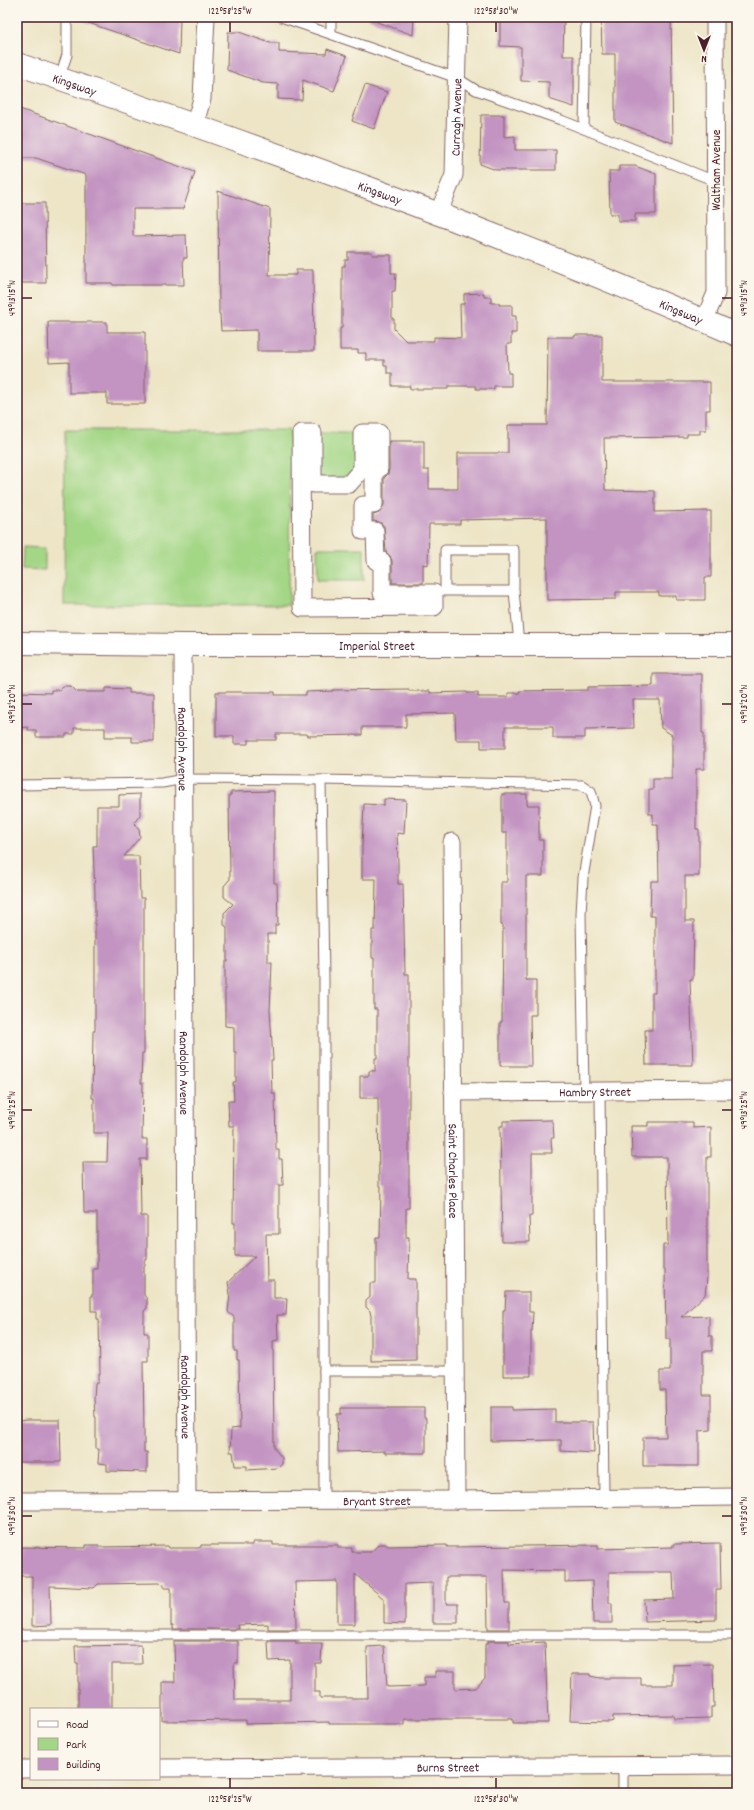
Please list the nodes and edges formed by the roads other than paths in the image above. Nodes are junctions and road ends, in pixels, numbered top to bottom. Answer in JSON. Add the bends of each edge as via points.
{"nodes":[{"id":1,"x":67,"y":17,"type":"edge"},
{"id":2,"x":206,"y":17,"type":"edge"},
{"id":3,"x":281,"y":17,"type":"edge"},
{"id":4,"x":331,"y":17,"type":"edge"},
{"id":5,"x":458,"y":17,"type":"edge"},
{"id":6,"x":586,"y":17,"type":"edge"},
{"id":7,"x":715,"y":17,"type":"edge"},
{"id":8,"x":331,"y":34,"type":"junction"},
{"id":9,"x":17,"y":64,"type":"edge"},
{"id":10,"x":457,"y":78,"type":"junction"},
{"id":11,"x":59,"y":79,"type":"junction"},
{"id":12,"x":194,"y":126,"type":"junction"},
{"id":13,"x":584,"y":129,"type":"junction"},
{"id":14,"x":715,"y":181,"type":"junction"},
{"id":15,"x":438,"y":214,"type":"junction"},
{"id":16,"x":704,"y":321,"type":"junction"},
{"id":17,"x":737,"y":335,"type":"edge"},
{"id":18,"x":514,"y":591,"type":"junction"},
{"id":19,"x":302,"y":608,"type":"joint"},
{"id":20,"x":17,"y":643,"type":"edge"},
{"id":21,"x":519,"y":644,"type":"junction"},
{"id":22,"x":183,"y":645,"type":"junction"},
{"id":23,"x":737,"y":645,"type":"edge"},
{"id":24,"x":184,"y":779,"type":"junction"},
{"id":25,"x":321,"y":780,"type":"junction"},
{"id":26,"x":17,"y":785,"type":"edge"},
{"id":27,"x":452,"y":842,"type":"dead end"},
{"id":28,"x":737,"y":1090,"type":"edge"},
{"id":29,"x":592,"y":1091,"type":"junction"},
{"id":30,"x":453,"y":1092,"type":"junction"},
{"id":31,"x":324,"y":1371,"type":"junction"},
{"id":32,"x":455,"y":1371,"type":"junction"},
{"id":33,"x":737,"y":1497,"type":"edge"},
{"id":34,"x":604,"y":1499,"type":"junction"},
{"id":35,"x":187,"y":1500,"type":"junction"},
{"id":36,"x":324,"y":1500,"type":"junction"},
{"id":37,"x":456,"y":1500,"type":"junction"},
{"id":38,"x":17,"y":1501,"type":"edge"},
{"id":39,"x":17,"y":1635,"type":"edge"},
{"id":40,"x":737,"y":1635,"type":"edge"},
{"id":41,"x":737,"y":1765,"type":"edge"},
{"id":42,"x":623,"y":1766,"type":"junction"},
{"id":43,"x":160,"y":1768,"type":"edge"},
{"id":44,"x":17,"y":1769,"type":"edge"},
{"id":45,"x":30,"y":1769,"type":"edge"},
{"id":46,"x":623,"y":1793,"type":"edge"}],
"edges":[{"from":1,"to":11,"type":"lane","via":[[67,56]]},
{"from":2,"to":12,"type":"street","via":[[202,99]]},
{"from":3,"to":8,"type":"lane"},
{"from":4,"to":8,"type":"lane"},
{"from":5,"to":10,"type":"street","name":"Curragh Avenue"},
{"from":6,"to":13,"type":"lane"},
{"from":7,"to":14,"type":"street","name":"Waltham Avenue"},
{"from":8,"to":10,"type":"lane"},
{"from":9,"to":11,"type":"main road","name":"Kingsway"},
{"from":10,"to":13,"type":"lane","via":[[476,90]]},
{"from":10,"to":15,"type":"street","name":"Curragh Avenue","via":[[454,175]]},
{"from":11,"to":12,"type":"main road","name":"Kingsway"},
{"from":12,"to":15,"type":"main road","name":"Kingsway"},
{"from":13,"to":14,"type":"lane"},
{"from":14,"to":16,"type":"street","name":"Waltham Avenue","via":[[716,293]]},
{"from":15,"to":16,"type":"main road","name":"Kingsway","via":[[661,301]]},
{"from":16,"to":17,"type":"main road","name":"Kingsway"},
{"from":18,"to":18,"type":"lane","via":[[514,550],[445,550],[445,591]]},
{"from":18,"to":21,"type":"lane"},
{"from":19,"to":19,"type":"street","via":[[434,608],[434,593],[382,593],[382,561],[376,561],[375,531],[363,531],[363,506],[374,506],[374,469],[379,469],[379,433],[362,433],[362,469],[349,484],[313,484],[312,433],[301,433]]},
{"from":20,"to":22,"type":"main road","name":"Imperial Street"},
{"from":21,"to":22,"type":"main road","name":"Imperial Street"},
{"from":21,"to":23,"type":"main road","name":"Imperial Street"},
{"from":22,"to":24,"type":"street","name":"Randolph Avenue"},
{"from":24,"to":25,"type":"lane"},
{"from":24,"to":26,"type":"lane","via":[[162,783]]},
{"from":24,"to":35,"type":"street","name":"Randolph Avenue"},
{"from":25,"to":29,"type":"lane","via":[[582,785],[591,791],[595,806],[583,878],[581,914]]},
{"from":25,"to":31,"type":"lane"},
{"from":27,"to":30,"type":"street","name":"Saint Charles Place"},
{"from":28,"to":29,"type":"street","name":"Hambry Street"},
{"from":29,"to":30,"type":"street","name":"Hambry Street"},
{"from":29,"to":34,"type":"lane"},
{"from":30,"to":32,"type":"street","name":"Saint Charles Place"},
{"from":31,"to":32,"type":"lane"},
{"from":31,"to":36,"type":"lane"},
{"from":32,"to":37,"type":"street","name":"Saint Charles Place"},
{"from":33,"to":34,"type":"street","name":"Bryant Street"},
{"from":34,"to":37,"type":"street","name":"Bryant Street"},
{"from":35,"to":36,"type":"street","name":"Bryant Street"},
{"from":35,"to":38,"type":"street","name":"Bryant Street"},
{"from":36,"to":37,"type":"street","name":"Bryant Street"},
{"from":39,"to":40,"type":"lane"},
{"from":41,"to":42,"type":"street","name":"Burns Street"},
{"from":42,"to":43,"type":"street","name":"Burns Street"},
{"from":42,"to":46,"type":"lane"},
{"from":44,"to":45,"type":"street"}]}
